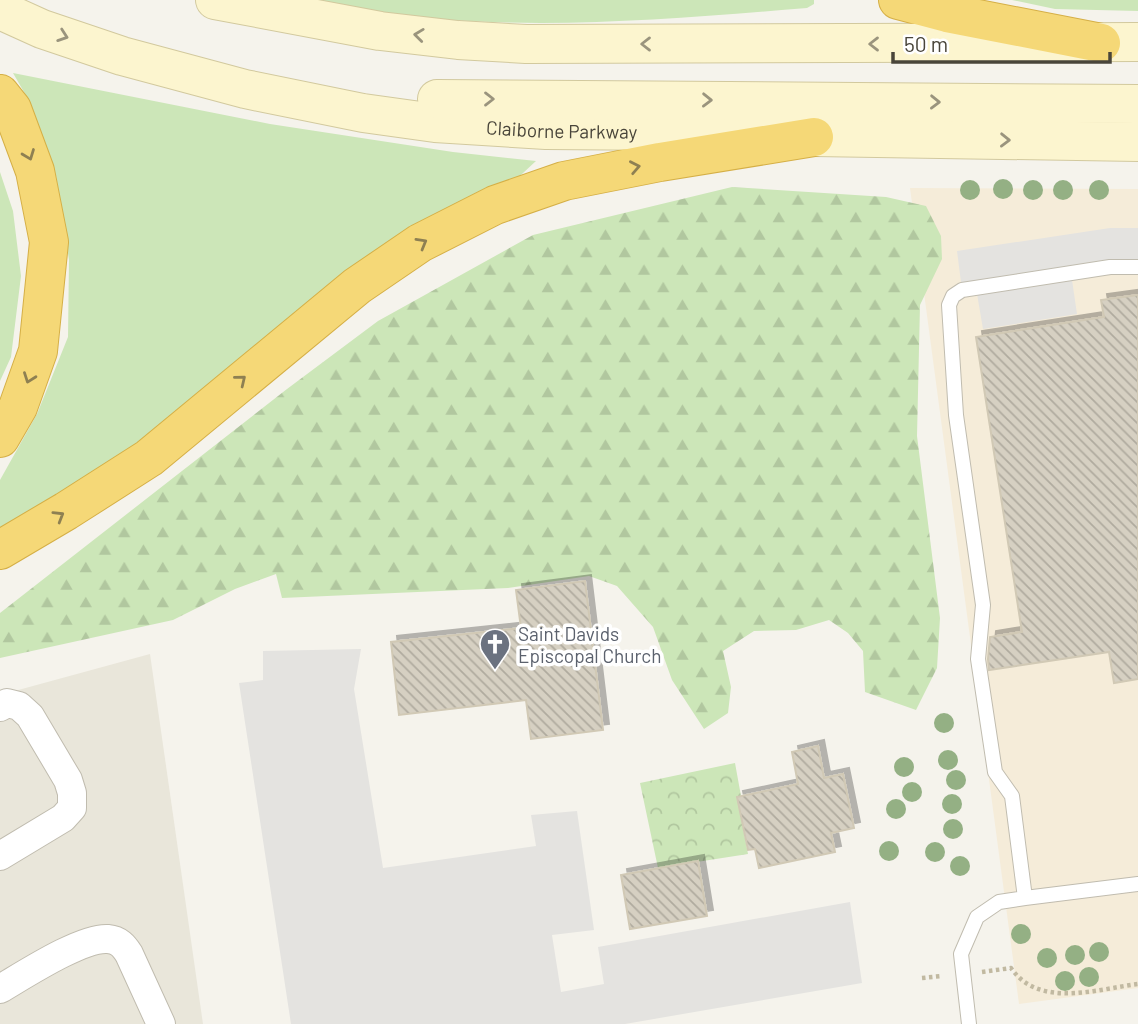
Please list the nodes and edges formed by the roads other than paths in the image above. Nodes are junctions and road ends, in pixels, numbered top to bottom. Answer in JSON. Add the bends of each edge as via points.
{"nodes":[{"id":1,"x":215,"y":0,"type":"edge"},
{"id":2,"x":898,"y":0,"type":"edge"},
{"id":3,"x":0,"y":10,"type":"edge"},
{"id":4,"x":1120,"y":43,"type":"edge"},
{"id":5,"x":0,"y":94,"type":"edge"},
{"id":6,"x":298,"y":102,"type":"junction"},
{"id":7,"x":1138,"y":104,"type":"edge"},
{"id":8,"x":814,"y":137,"type":"junction"},
{"id":9,"x":1138,"y":142,"type":"edge"},
{"id":10,"x":1138,"y":267,"type":"edge"},
{"id":11,"x":0,"y":438,"type":"edge"},
{"id":12,"x":0,"y":550,"type":"edge"},
{"id":13,"x":0,"y":707,"type":"edge"},
{"id":14,"x":0,"y":856,"type":"edge"},
{"id":15,"x":1138,"y":884,"type":"edge"},
{"id":16,"x":1025,"y":898,"type":"junction"},
{"id":17,"x":0,"y":989,"type":"edge"},
{"id":18,"x":161,"y":1024,"type":"edge"},
{"id":19,"x":969,"y":1024,"type":"edge"}],
"edges":[{"from":4,"to":1,"type":"main road","one_way":true,"via":[[526,44],[380,31]]},
{"from":2,"to":4,"type":"highway"},
{"from":3,"to":6,"type":"main road","name":"Claiborne Parkway","one_way":true,"via":[[122,56]]},
{"from":5,"to":11,"type":"highway","one_way":true,"via":[[12,109],[35,171],[49,242],[38,351],[18,407]]},
{"from":6,"to":7,"type":"main road","one_way":true,"via":[[590,99]]},
{"from":6,"to":8,"type":"main road","name":"Claiborne Parkway","via":[[463,125]]},
{"from":8,"to":9,"type":"main road","name":"Claiborne Parkway","one_way":true},
{"from":12,"to":8,"type":"highway","one_way":true,"via":[[149,458],[357,286],[420,243],[495,205],[564,181]]},
{"from":10,"to":16,"type":"lane","via":[[1110,267],[962,290],[949,304],[956,415],[983,605],[978,659],[995,772],[1012,796]]},
{"from":13,"to":14,"type":"street","via":[[7,703],[19,706],[30,716],[72,793],[72,808],[63,818]]},
{"from":15,"to":16,"type":"lane"},
{"from":16,"to":19,"type":"lane","via":[[999,902],[977,917],[961,954]]},
{"from":17,"to":18,"type":"street","via":[[78,947],[111,939],[129,954]]}]}
